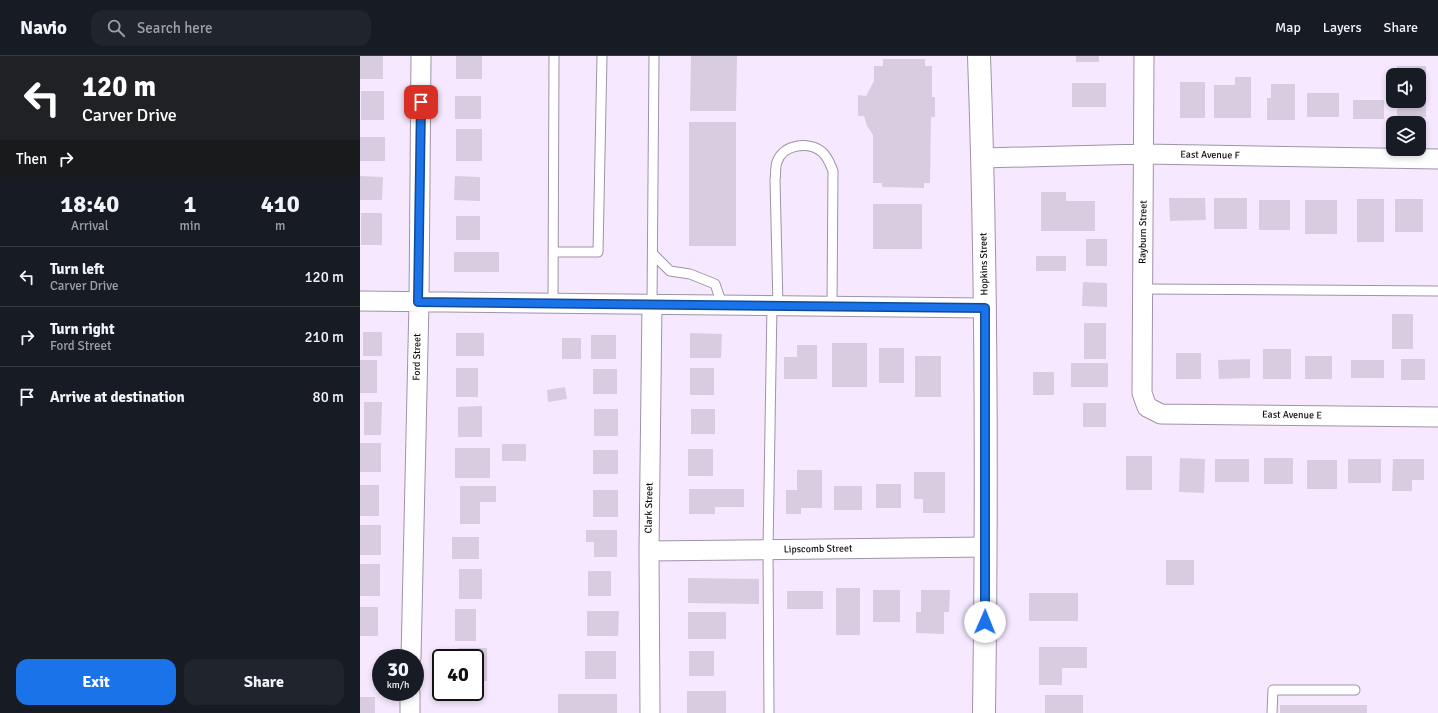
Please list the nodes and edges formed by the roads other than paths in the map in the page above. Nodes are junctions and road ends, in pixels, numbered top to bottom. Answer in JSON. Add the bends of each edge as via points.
{"nodes":[{"id":1,"x":421,"y":56,"type":"edge"},
{"id":2,"x":554,"y":56,"type":"edge"},
{"id":3,"x":602,"y":56,"type":"edge"},
{"id":4,"x":654,"y":56,"type":"edge"},
{"id":5,"x":979,"y":56,"type":"edge"},
{"id":6,"x":1144,"y":56,"type":"edge"},
{"id":7,"x":1144,"y":154,"type":"junction"},
{"id":8,"x":982,"y":158,"type":"junction"},
{"id":9,"x":1438,"y":159,"type":"edge"},
{"id":10,"x":553,"y":252,"type":"junction"},
{"id":11,"x":653,"y":254,"type":"junction"},
{"id":12,"x":1142,"y":289,"type":"junction"},
{"id":13,"x":1438,"y":290,"type":"edge"},
{"id":14,"x":360,"y":302,"type":"edge"},
{"id":15,"x":418,"y":302,"type":"junction"},
{"id":16,"x":553,"y":303,"type":"junction"},
{"id":17,"x":652,"y":303,"type":"junction"},
{"id":18,"x":722,"y":304,"type":"junction"},
{"id":19,"x":775,"y":305,"type":"junction"},
{"id":20,"x":832,"y":306,"type":"junction"},
{"id":21,"x":985,"y":308,"type":"junction"},
{"id":22,"x":1147,"y":408,"type":"joint"},
{"id":23,"x":1438,"y":417,"type":"edge"},
{"id":24,"x":986,"y":547,"type":"junction"},
{"id":25,"x":768,"y":550,"type":"junction"},
{"id":26,"x":649,"y":551,"type":"junction"},
{"id":27,"x":411,"y":649,"type":"edge"},
{"id":28,"x":1356,"y":690,"type":"dead end"},
{"id":29,"x":410,"y":701,"type":"edge"},
{"id":30,"x":410,"y":713,"type":"edge"},
{"id":31,"x":650,"y":713,"type":"edge"},
{"id":32,"x":769,"y":713,"type":"edge"},
{"id":33,"x":984,"y":713,"type":"edge"},
{"id":34,"x":1272,"y":713,"type":"edge"}],
"edges":[{"from":1,"to":15,"type":"street","name":"Ford Street"},
{"from":2,"to":10,"type":"lane"},
{"from":3,"to":10,"type":"lane","via":[[598,252]]},
{"from":4,"to":11,"type":"lane"},
{"from":5,"to":8,"type":"street","name":"Hopkins Street"},
{"from":6,"to":7,"type":"street","name":"Rayburn Street"},
{"from":7,"to":8,"type":"street","name":"East Avenue F"},
{"from":7,"to":9,"type":"street","name":"East Avenue F"},
{"from":7,"to":12,"type":"street","name":"Rayburn Street"},
{"from":8,"to":21,"type":"street","name":"Hopkins Street"},
{"from":10,"to":16,"type":"lane"},
{"from":11,"to":17,"type":"lane"},
{"from":11,"to":18,"type":"lane","via":[[670,271],[690,274],[715,284]]},
{"from":12,"to":13,"type":"lane"},
{"from":12,"to":22,"type":"street","name":"Rayburn Street","via":[[1142,393]]},
{"from":14,"to":15,"type":"street"},
{"from":15,"to":16,"type":"street"},
{"from":15,"to":27,"type":"street","name":"Ford Street"},
{"from":16,"to":17,"type":"street"},
{"from":17,"to":18,"type":"street"},
{"from":17,"to":26,"type":"street","name":"Clark Street"},
{"from":18,"to":19,"type":"street"},
{"from":19,"to":20,"type":"street"},
{"from":19,"to":20,"type":"lane","via":[[777,161],[784,151],[795,146],[811,146],[822,152],[829,160],[833,171]]},
{"from":19,"to":25,"type":"lane"},
{"from":20,"to":21,"type":"street"},
{"from":21,"to":24,"type":"street","name":"Hopkins Street"},
{"from":22,"to":23,"type":"street","name":"East Avenue E","via":[[1161,414]]},
{"from":24,"to":25,"type":"street","name":"Lipscomb Street"},
{"from":24,"to":33,"type":"street","name":"Hopkins Street"},
{"from":25,"to":26,"type":"street","name":"Lipscomb Street"},
{"from":25,"to":32,"type":"lane"},
{"from":26,"to":31,"type":"street","name":"Clark Street"},
{"from":28,"to":34,"type":"lane","via":[[1272,690]]},
{"from":29,"to":30,"type":"street"}]}
